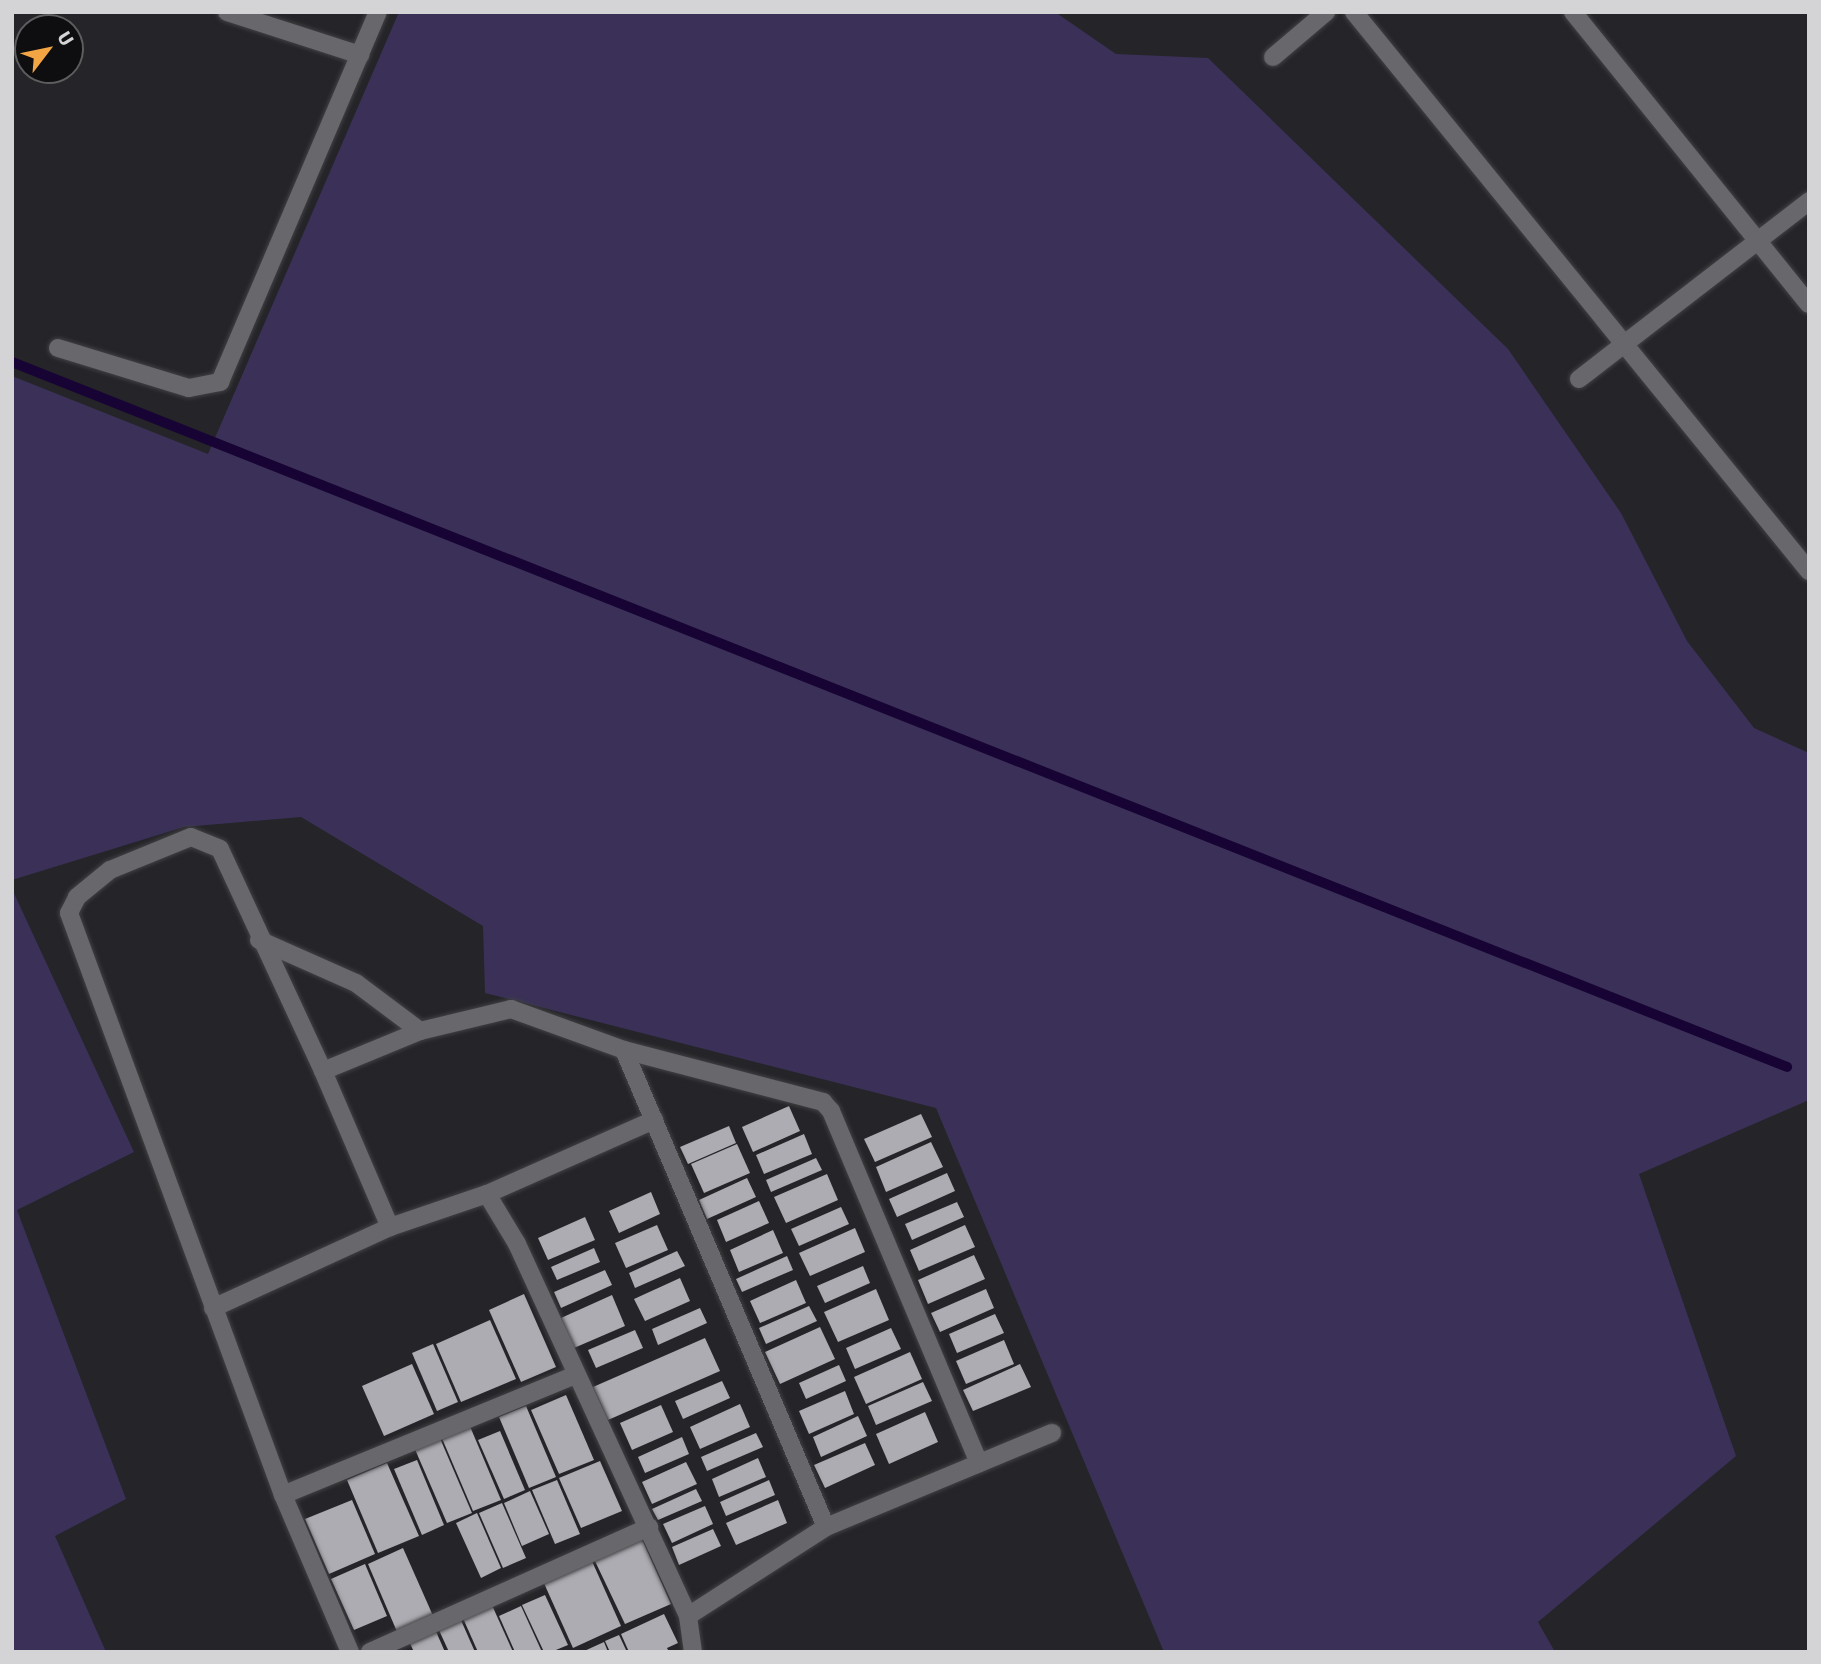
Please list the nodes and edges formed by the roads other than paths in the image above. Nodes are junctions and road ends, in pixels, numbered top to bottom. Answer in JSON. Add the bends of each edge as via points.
{"nodes":[{"id":1,"x":227,"y":12,"type":"edge"},
{"id":2,"x":378,"y":12,"type":"edge"},
{"id":3,"x":1326,"y":12,"type":"edge"},
{"id":4,"x":1354,"y":12,"type":"edge"},
{"id":5,"x":1573,"y":12,"type":"edge"},
{"id":6,"x":360,"y":55,"type":"junction"},
{"id":7,"x":1273,"y":57,"type":"dead end"},
{"id":8,"x":1809,"y":201,"type":"edge"},
{"id":9,"x":1758,"y":240,"type":"junction"},
{"id":10,"x":1809,"y":304,"type":"edge"},
{"id":11,"x":1625,"y":345,"type":"junction"},
{"id":12,"x":58,"y":348,"type":"dead end"},
{"id":13,"x":1579,"y":379,"type":"dead end"},
{"id":14,"x":1809,"y":571,"type":"edge"},
{"id":15,"x":259,"y":940,"type":"junction"},
{"id":16,"x":420,"y":1031,"type":"junction"},
{"id":17,"x":624,"y":1050,"type":"junction"},
{"id":18,"x":323,"y":1071,"type":"junction"},
{"id":19,"x":654,"y":1120,"type":"junction"},
{"id":20,"x":487,"y":1194,"type":"junction"},
{"id":21,"x":390,"y":1227,"type":"junction"},
{"id":22,"x":214,"y":1308,"type":"junction"},
{"id":23,"x":576,"y":1375,"type":"junction"},
{"id":24,"x":1052,"y":1433,"type":"dead end"},
{"id":25,"x":979,"y":1463,"type":"junction"},
{"id":26,"x":284,"y":1495,"type":"junction"},
{"id":27,"x":649,"y":1527,"type":"junction"},
{"id":28,"x":826,"y":1527,"type":"junction"},
{"id":29,"x":688,"y":1616,"type":"junction"},
{"id":30,"x":350,"y":1652,"type":"edge"},
{"id":31,"x":370,"y":1652,"type":"edge"},
{"id":32,"x":693,"y":1652,"type":"edge"}],
"edges":[{"from":1,"to":6,"type":"street"},
{"from":2,"to":6,"type":"street"},
{"from":3,"to":7,"type":"street"},
{"from":4,"to":11,"type":"street"},
{"from":5,"to":9,"type":"street"},
{"from":6,"to":12,"type":"street","via":[[220,382],[189,388]]},
{"from":8,"to":9,"type":"street"},
{"from":9,"to":10,"type":"street"},
{"from":9,"to":11,"type":"street"},
{"from":11,"to":13,"type":"street"},
{"from":11,"to":14,"type":"street"},
{"from":15,"to":16,"type":"street","via":[[356,983]]},
{"from":15,"to":18,"type":"street"},
{"from":15,"to":22,"type":"street","via":[[219,849],[191,837],[110,870],[77,897],[69,913]]},
{"from":16,"to":17,"type":"street","via":[[511,1009]]},
{"from":16,"to":18,"type":"street"},
{"from":17,"to":19,"type":"street"},
{"from":17,"to":25,"type":"street","via":[[823,1102],[831,1111]]},
{"from":18,"to":21,"type":"street"},
{"from":19,"to":20,"type":"street"},
{"from":19,"to":28,"type":"street"},
{"from":20,"to":21,"type":"street"},
{"from":20,"to":23,"type":"street","via":[[517,1244]]},
{"from":21,"to":22,"type":"street"},
{"from":22,"to":26,"type":"street"},
{"from":23,"to":26,"type":"street"},
{"from":23,"to":27,"type":"street"},
{"from":24,"to":25,"type":"street"},
{"from":25,"to":28,"type":"street"},
{"from":26,"to":30,"type":"street"},
{"from":27,"to":29,"type":"street"},
{"from":27,"to":31,"type":"street"},
{"from":28,"to":29,"type":"street"},
{"from":29,"to":32,"type":"street"}]}
